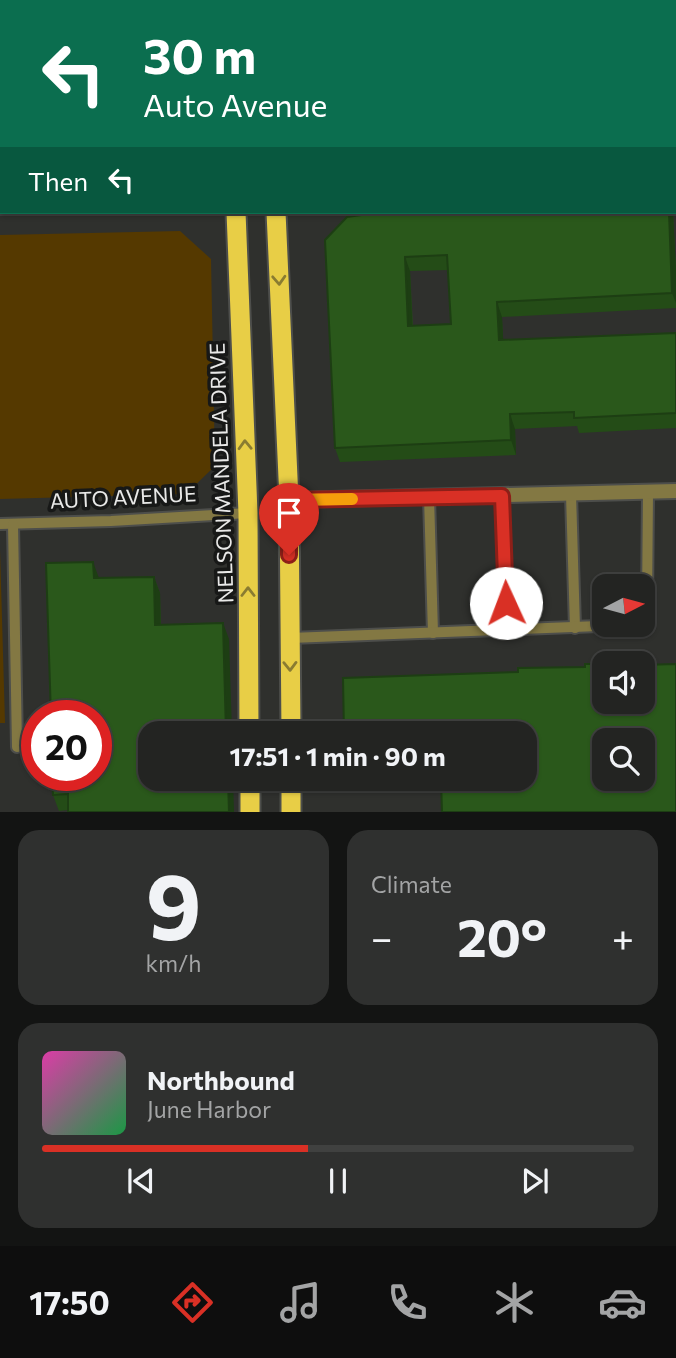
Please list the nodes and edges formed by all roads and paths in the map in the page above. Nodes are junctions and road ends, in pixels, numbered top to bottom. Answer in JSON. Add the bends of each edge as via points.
{"nodes":[{"id":1,"x":236,"y":214,"type":"edge"},
{"id":2,"x":276,"y":214,"type":"edge"},
{"id":3,"x":676,"y":491,"type":"edge"},
{"id":4,"x":648,"y":492,"type":"junction"},
{"id":5,"x":571,"y":494,"type":"junction"},
{"id":6,"x":502,"y":496,"type":"junction"},
{"id":7,"x":429,"y":497,"type":"junction"},
{"id":8,"x":289,"y":500,"type":"junction"},
{"id":9,"x":248,"y":513,"type":"junction"},
{"id":10,"x":0,"y":524,"type":"edge"},
{"id":11,"x":13,"y":524,"type":"junction"},
{"id":12,"x":647,"y":574,"type":"edge"},
{"id":13,"x":592,"y":627,"type":"edge"},
{"id":14,"x":575,"y":628,"type":"junction"},
{"id":15,"x":506,"y":630,"type":"junction"},
{"id":16,"x":433,"y":633,"type":"junction"},
{"id":17,"x":290,"y":638,"type":"junction"},
{"id":18,"x":249,"y":721,"type":"edge"},
{"id":19,"x":290,"y":721,"type":"edge"},
{"id":20,"x":18,"y":747,"type":"dead end"},
{"id":21,"x":250,"y":791,"type":"edge"},
{"id":22,"x":291,"y":791,"type":"edge"},
{"id":23,"x":250,"y":812,"type":"edge"},
{"id":24,"x":291,"y":812,"type":"edge"}],
"edges":[{"from":9,"to":1,"type":"highway","name":"NELSON MANDELA DRIVE","one_way":true},
{"from":2,"to":8,"type":"highway","one_way":true},
{"from":3,"to":4,"type":"street"},
{"from":4,"to":5,"type":"street"},
{"from":4,"to":12,"type":"lane"},
{"from":5,"to":6,"type":"street"},
{"from":5,"to":14,"type":"lane"},
{"from":6,"to":7,"type":"street"},
{"from":6,"to":15,"type":"lane"},
{"from":7,"to":8,"type":"street"},
{"from":7,"to":16,"type":"lane"},
{"from":8,"to":17,"type":"highway"},
{"from":9,"to":11,"type":"lane","name":"AUTO AVENUE"},
{"from":18,"to":9,"type":"highway","name":"NELSON MANDELA DRIVE","one_way":true},
{"from":10,"to":11,"type":"lane","name":"AUTO AVENUE"},
{"from":11,"to":20,"type":"lane"},
{"from":13,"to":14,"type":"lane"},
{"from":14,"to":15,"type":"lane"},
{"from":15,"to":16,"type":"lane"},
{"from":16,"to":17,"type":"lane"},
{"from":17,"to":19,"type":"highway","one_way":true},
{"from":21,"to":23,"type":"highway"},
{"from":22,"to":24,"type":"highway"}]}
